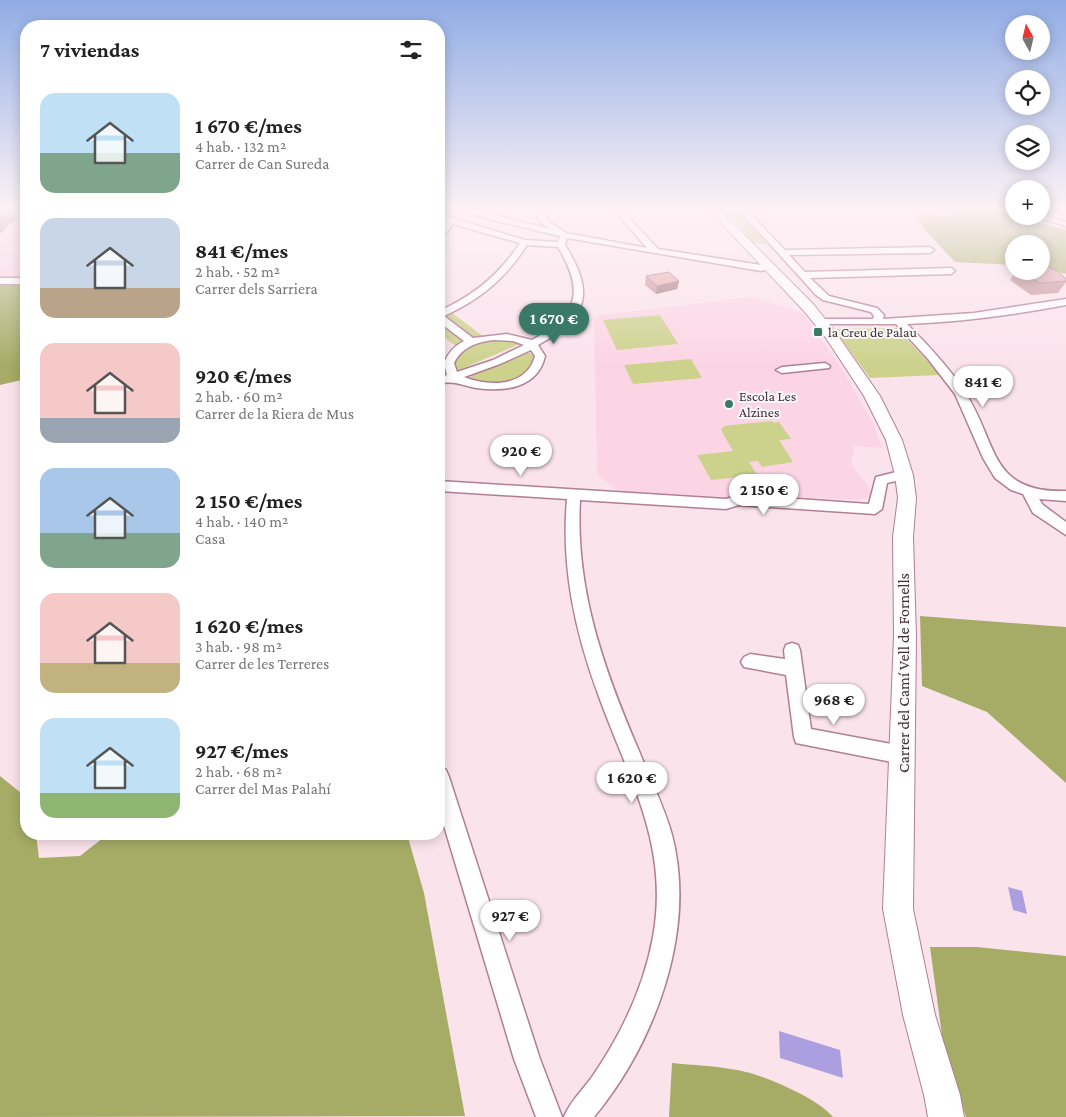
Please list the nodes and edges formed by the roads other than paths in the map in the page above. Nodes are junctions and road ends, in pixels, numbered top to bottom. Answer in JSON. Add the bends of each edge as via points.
{"nodes":[{"id":1,"x":511,"y":261,"type":"edge"},
{"id":2,"x":570,"y":261,"type":"edge"},
{"id":3,"x":718,"y":261,"type":"edge"},
{"id":4,"x":763,"y":261,"type":"edge"},
{"id":5,"x":789,"y":261,"type":"edge"},
{"id":6,"x":769,"y":267,"type":"junction"},
{"id":7,"x":951,"y":271,"type":"dead end"},
{"id":8,"x":802,"y":275,"type":"junction"},
{"id":9,"x":0,"y":281,"type":"edge"},
{"id":10,"x":20,"y":281,"type":"edge"},
{"id":11,"x":1066,"y":302,"type":"edge"},
{"id":12,"x":445,"y":313,"type":"edge"},
{"id":13,"x":445,"y":321,"type":"edge"},
{"id":14,"x":878,"y":321,"type":"junction"},
{"id":15,"x":820,"y":322,"type":"junction"},
{"id":16,"x":899,"y":322,"type":"junction"},
{"id":17,"x":472,"y":342,"type":"junction"},
{"id":18,"x":531,"y":344,"type":"junction"},
{"id":19,"x":825,"y":366,"type":"dead end"},
{"id":20,"x":782,"y":370,"type":"dead end"},
{"id":21,"x":453,"y":377,"type":"junction"},
{"id":22,"x":445,"y":379,"type":"edge"},
{"id":23,"x":904,"y":475,"type":"junction"},
{"id":24,"x":445,"y":486,"type":"edge"},
{"id":25,"x":1028,"y":491,"type":"junction"},
{"id":26,"x":574,"y":493,"type":"junction"},
{"id":27,"x":1066,"y":496,"type":"edge"},
{"id":28,"x":1066,"y":530,"type":"edge"},
{"id":29,"x":750,"y":662,"type":"dead end"},
{"id":30,"x":902,"y":755,"type":"junction"},
{"id":31,"x":445,"y":796,"type":"edge"},
{"id":32,"x":550,"y":1117,"type":"edge"},
{"id":33,"x":577,"y":1117,"type":"edge"},
{"id":34,"x":946,"y":1117,"type":"edge"}],
"edges":[{"from":1,"to":12,"type":"street","via":[[494,284]]},
{"from":2,"to":18,"type":"street","via":[[580,282],[579,298],[564,322]]},
{"from":3,"to":6,"type":"street"},
{"from":4,"to":6,"type":"street","name":"Carrer del Camí Vell de Fornells"},
{"from":5,"to":8,"type":"street"},
{"from":6,"to":15,"type":"street","name":"Carrer del Camí Vell de Fornells"},
{"from":7,"to":8,"type":"street"},
{"from":8,"to":14,"type":"street","via":[[826,298],[874,310],[879,315]]},
{"from":9,"to":10,"type":"street"},
{"from":11,"to":16,"type":"street","via":[[947,319]]},
{"from":13,"to":17,"type":"street"},
{"from":14,"to":15,"type":"street"},
{"from":14,"to":16,"type":"street"},
{"from":15,"to":23,"type":"street","name":"Carrer del Camí Vell de Fornells","via":[[872,396],[894,440]]},
{"from":16,"to":25,"type":"street","via":[[944,371],[962,396],[999,474]]},
{"from":17,"to":18,"type":"street","via":[[505,337]]},
{"from":17,"to":21,"type":"street","via":[[451,359],[449,368]]},
{"from":18,"to":21,"type":"street","via":[[502,359]]},
{"from":18,"to":21,"type":"street","via":[[539,353],[538,366],[518,382],[484,386],[467,384]]},
{"from":19,"to":20,"type":"street"},
{"from":21,"to":22,"type":"street"},
{"from":23,"to":26,"type":"street","via":[[881,480],[875,509],[739,500],[726,504]]},
{"from":23,"to":30,"type":"street","name":"Carrer del Camí Vell de Fornells","via":[[907,498],[903,537]]},
{"from":24,"to":26,"type":"street"},
{"from":25,"to":27,"type":"street"},
{"from":25,"to":28,"type":"street","via":[[1038,509]]},
{"from":26,"to":33,"type":"street","via":[[571,556],[584,627],[598,672],[664,843],[669,878],[668,922],[659,965],[640,1018],[607,1079]]},
{"from":29,"to":30,"type":"street","via":[[794,659],[803,737]]},
{"from":30,"to":34,"type":"street","name":"Carrer del Camí Vell de Fornells","via":[[898,909],[919,1015]]},
{"from":31,"to":32,"type":"street","via":[[527,1058]]}]}
